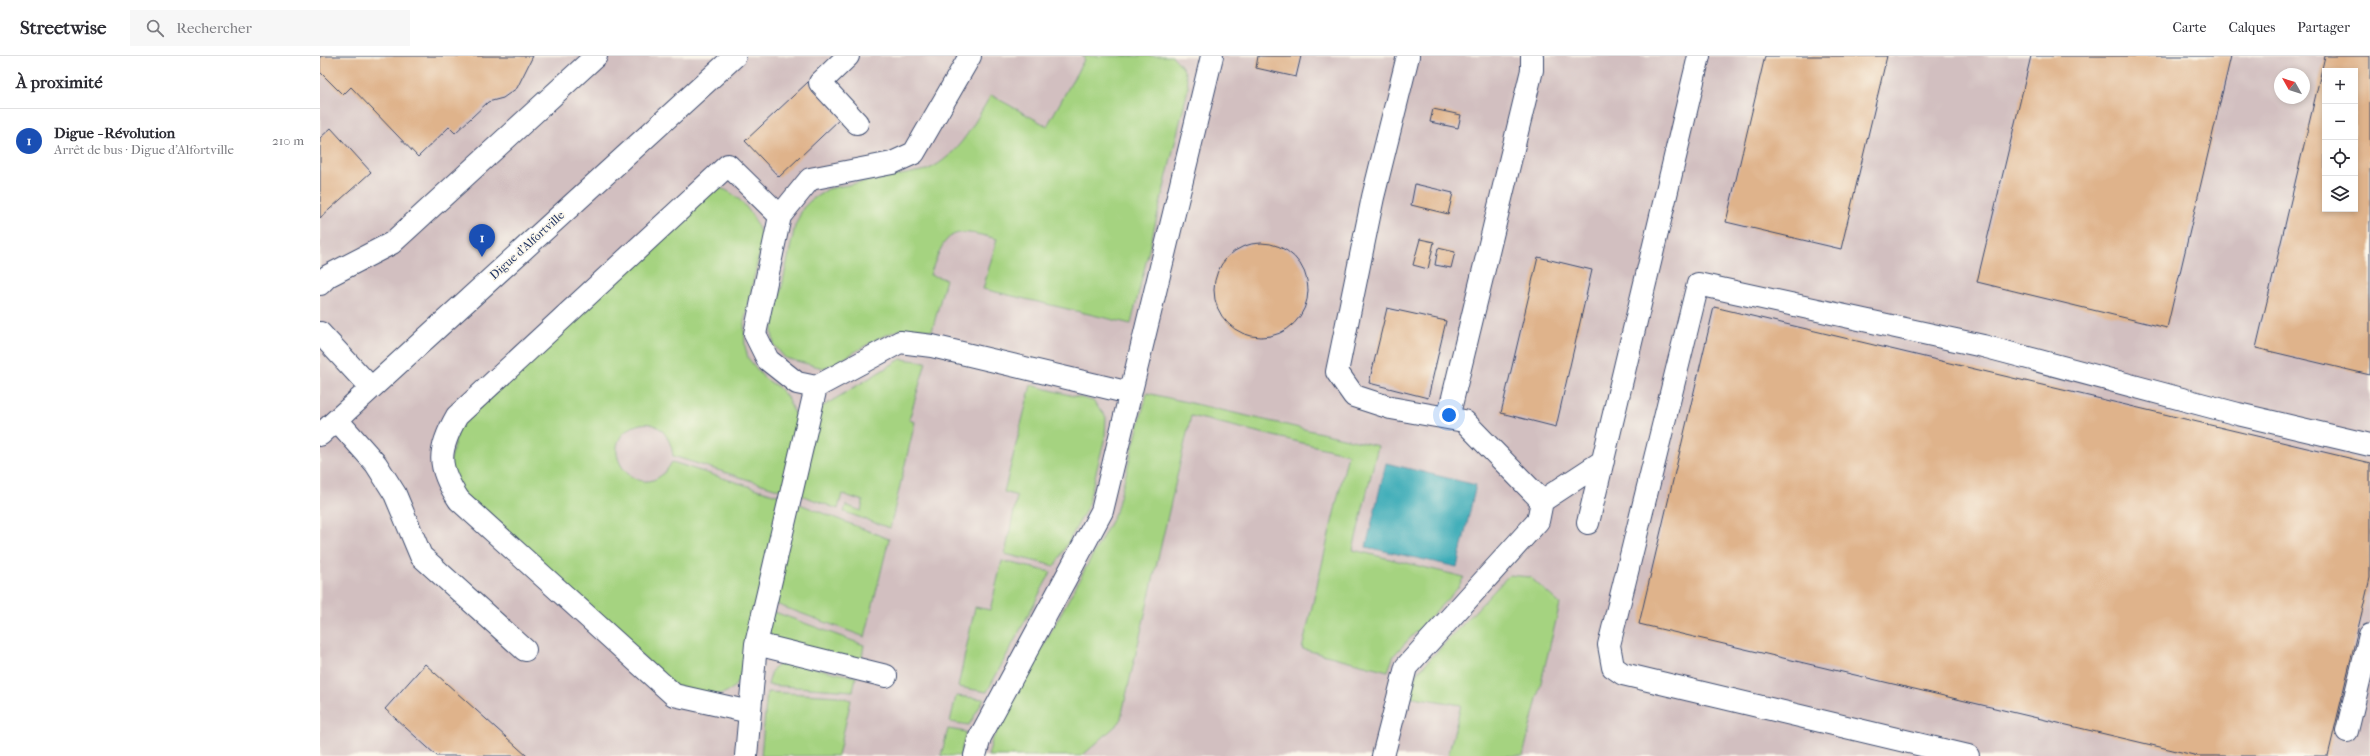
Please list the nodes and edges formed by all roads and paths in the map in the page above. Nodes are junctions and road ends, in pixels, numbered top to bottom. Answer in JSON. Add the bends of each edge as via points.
{"nodes":[{"id":1,"x":596,"y":56,"type":"edge"},
{"id":2,"x":735,"y":56,"type":"edge"},
{"id":3,"x":848,"y":56,"type":"edge"},
{"id":4,"x":970,"y":56,"type":"edge"},
{"id":5,"x":1408,"y":56,"type":"edge"},
{"id":6,"x":1532,"y":56,"type":"edge"},
{"id":7,"x":1699,"y":56,"type":"edge"},
{"id":8,"x":1206,"y":60,"type":"edge"},
{"id":9,"x":857,"y":123,"type":"dead end"},
{"id":10,"x":780,"y":216,"type":"junction"},
{"id":11,"x":320,"y":284,"type":"edge"},
{"id":12,"x":320,"y":333,"type":"edge"},
{"id":13,"x":816,"y":387,"type":"junction"},
{"id":14,"x":371,"y":388,"type":"junction"},
{"id":15,"x":1130,"y":393,"type":"junction"},
{"id":16,"x":1448,"y":418,"type":"junction"},
{"id":17,"x":337,"y":420,"type":"junction"},
{"id":18,"x":320,"y":435,"type":"edge"},
{"id":19,"x":2370,"y":446,"type":"edge"},
{"id":20,"x":1603,"y":461,"type":"junction"},
{"id":21,"x":1542,"y":501,"type":"junction"},
{"id":22,"x":1588,"y":523,"type":"dead end"},
{"id":23,"x":2370,"y":635,"type":"edge"},
{"id":24,"x":756,"y":644,"type":"junction"},
{"id":25,"x":525,"y":650,"type":"dead end"},
{"id":26,"x":886,"y":676,"type":"dead end"},
{"id":27,"x":750,"y":712,"type":"junction"},
{"id":28,"x":2347,"y":731,"type":"dead end"},
{"id":29,"x":746,"y":756,"type":"edge"},
{"id":30,"x":975,"y":756,"type":"edge"},
{"id":31,"x":1383,"y":756,"type":"edge"},
{"id":32,"x":1968,"y":756,"type":"edge"}],
"edges":[{"from":1,"to":11,"type":"street","via":[[392,243],[328,276]]},
{"from":2,"to":14,"type":"street","name":"Digue d'Alfortville"},
{"from":3,"to":9,"type":"street","via":[[820,83]]},
{"from":4,"to":10,"type":"street","via":[[914,153],[892,164],[810,179]]},
{"from":5,"to":16,"type":"street","via":[[1336,372],[1354,396],[1391,408]]},
{"from":6,"to":16,"type":"street","via":[[1532,70]]},
{"from":7,"to":20,"type":"street"},
{"from":8,"to":15,"type":"street"},
{"from":10,"to":13,"type":"street","via":[[755,334],[768,360],[797,383]]},
{"from":10,"to":27,"type":"street","via":[[728,165],[457,416],[445,438],[442,455],[444,471],[459,500],[674,695]]},
{"from":12,"to":14,"type":"street"},
{"from":13,"to":15,"type":"street","via":[[900,342],[932,346]]},
{"from":13,"to":24,"type":"street"},
{"from":14,"to":17,"type":"street","name":"Digue d'Alfortville"},
{"from":15,"to":30,"type":"street","via":[[1102,511],[980,737]]},
{"from":16,"to":21,"type":"street","via":[[1464,421]]},
{"from":17,"to":18,"type":"street","name":"Digue d'Alfortville"},
{"from":17,"to":25,"type":"street","via":[[376,464],[396,494],[421,556]]},
{"from":19,"to":32,"type":"street","via":[[2238,414],[1983,346],[1698,284],[1609,645],[1612,667],[1623,674]]},
{"from":20,"to":21,"type":"street"},
{"from":20,"to":22,"type":"street"},
{"from":21,"to":31,"type":"street","via":[[1538,521],[1406,666]]},
{"from":23,"to":28,"type":"street"},
{"from":24,"to":26,"type":"street"},
{"from":24,"to":27,"type":"street"},
{"from":27,"to":29,"type":"street"}]}
